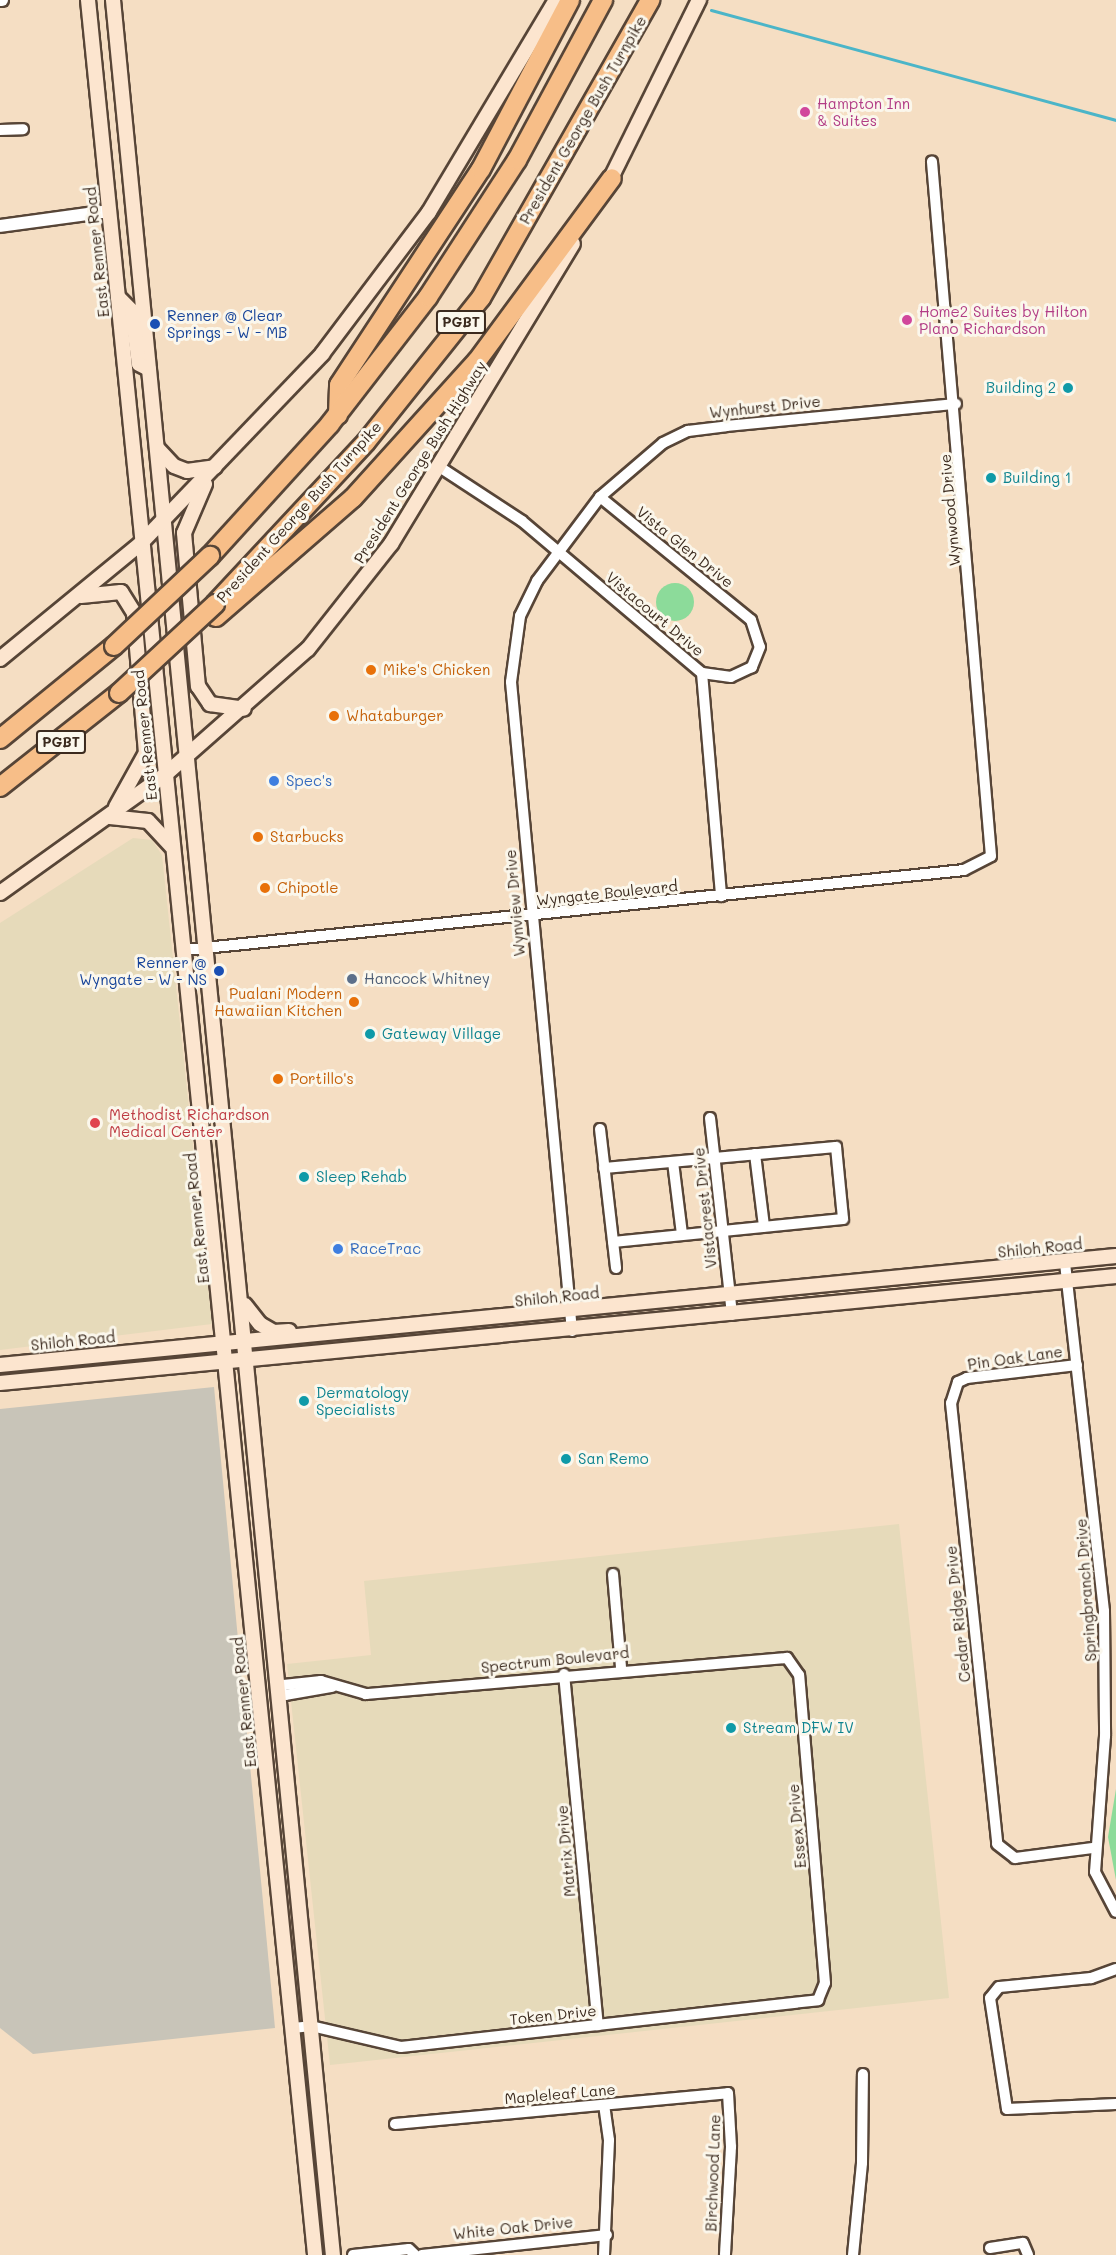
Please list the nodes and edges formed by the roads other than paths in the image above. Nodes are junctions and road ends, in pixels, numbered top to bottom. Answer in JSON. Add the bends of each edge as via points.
{"nodes":[{"id":1,"x":88,"y":0,"type":"edge"},
{"id":2,"x":104,"y":0,"type":"edge"},
{"id":3,"x":113,"y":0,"type":"edge"},
{"id":4,"x":555,"y":0,"type":"edge"},
{"id":5,"x":570,"y":0,"type":"edge"},
{"id":6,"x":603,"y":0,"type":"edge"},
{"id":7,"x":650,"y":0,"type":"edge"},
{"id":8,"x":699,"y":0,"type":"edge"},
{"id":9,"x":118,"y":49,"type":"junction"},
{"id":10,"x":23,"y":129,"type":"dead end"},
{"id":11,"x":0,"y":130,"type":"edge"},
{"id":12,"x":932,"y":162,"type":"dead end"},
{"id":13,"x":612,"y":178,"type":"junction"},
{"id":14,"x":134,"y":208,"type":"junction"},
{"id":15,"x":109,"y":211,"type":"junction"},
{"id":16,"x":0,"y":226,"type":"edge"},
{"id":17,"x":118,"y":297,"type":"junction"},
{"id":18,"x":149,"y":369,"type":"junction"},
{"id":19,"x":956,"y":404,"type":"junction"},
{"id":20,"x":338,"y":415,"type":"junction"},
{"id":21,"x":157,"y":446,"type":"junction"},
{"id":22,"x":438,"y":466,"type":"junction"},
{"id":23,"x":215,"y":467,"type":"junction"},
{"id":24,"x":600,"y":497,"type":"junction"},
{"id":25,"x":164,"y":519,"type":"junction"},
{"id":26,"x":141,"y":543,"type":"junction"},
{"id":27,"x":558,"y":551,"type":"junction"},
{"id":28,"x":78,"y":597,"type":"junction"},
{"id":29,"x":215,"y":611,"type":"junction"},
{"id":30,"x":0,"y":659,"type":"edge"},
{"id":31,"x":702,"y":673,"type":"junction"},
{"id":32,"x":244,"y":709,"type":"junction"},
{"id":33,"x":32,"y":714,"type":"junction"},
{"id":34,"x":0,"y":723,"type":"edge"},
{"id":35,"x":0,"y":739,"type":"edge"},
{"id":36,"x":187,"y":755,"type":"junction"},
{"id":37,"x":166,"y":774,"type":"junction"},
{"id":38,"x":0,"y":787,"type":"edge"},
{"id":39,"x":110,"y":816,"type":"junction"},
{"id":40,"x":173,"y":850,"type":"junction"},
{"id":41,"x":991,"y":856,"type":"joint"},
{"id":42,"x":0,"y":893,"type":"edge"},
{"id":43,"x":722,"y":896,"type":"junction"},
{"id":44,"x":531,"y":916,"type":"junction"},
{"id":45,"x":207,"y":948,"type":"junction"},
{"id":46,"x":185,"y":950,"type":"junction"},
{"id":47,"x":202,"y":1106,"type":"junction"},
{"id":48,"x":710,"y":1118,"type":"dead end"},
{"id":49,"x":225,"y":1126,"type":"junction"},
{"id":50,"x":600,"y":1129,"type":"dead end"},
{"id":51,"x":755,"y":1154,"type":"junction"},
{"id":52,"x":715,"y":1158,"type":"junction"},
{"id":53,"x":673,"y":1162,"type":"junction"},
{"id":54,"x":604,"y":1168,"type":"junction"},
{"id":55,"x":209,"y":1173,"type":"junction"},
{"id":56,"x":231,"y":1187,"type":"junction"},
{"id":57,"x":764,"y":1226,"type":"junction"},
{"id":58,"x":723,"y":1230,"type":"junction"},
{"id":59,"x":682,"y":1234,"type":"junction"},
{"id":60,"x":613,"y":1242,"type":"junction"},
{"id":61,"x":1116,"y":1256,"type":"edge"},
{"id":62,"x":1065,"y":1263,"type":"junction"},
{"id":63,"x":616,"y":1268,"type":"dead end"},
{"id":64,"x":1116,"y":1276,"type":"edge"},
{"id":65,"x":875,"y":1282,"type":"junction"},
{"id":66,"x":1067,"y":1282,"type":"junction"},
{"id":67,"x":730,"y":1294,"type":"junction"},
{"id":68,"x":243,"y":1298,"type":"junction"},
{"id":69,"x":876,"y":1301,"type":"junction"},
{"id":70,"x":570,"y":1312,"type":"junction"},
{"id":71,"x":732,"y":1315,"type":"junction"},
{"id":72,"x":411,"y":1327,"type":"junction"},
{"id":73,"x":364,"y":1331,"type":"junction"},
{"id":74,"x":572,"y":1331,"type":"junction"},
{"id":75,"x":227,"y":1341,"type":"junction"},
{"id":76,"x":247,"y":1341,"type":"junction"},
{"id":77,"x":414,"y":1347,"type":"junction"},
{"id":78,"x":84,"y":1357,"type":"junction"},
{"id":79,"x":228,"y":1362,"type":"junction"},
{"id":80,"x":249,"y":1362,"type":"junction"},
{"id":81,"x":0,"y":1365,"type":"edge"},
{"id":82,"x":1077,"y":1365,"type":"junction"},
{"id":83,"x":86,"y":1377,"type":"junction"},
{"id":84,"x":958,"y":1382,"type":"joint"},
{"id":85,"x":0,"y":1383,"type":"edge"},
{"id":86,"x":613,"y":1574,"type":"dead end"},
{"id":87,"x":781,"y":1656,"type":"joint"},
{"id":88,"x":621,"y":1668,"type":"junction"},
{"id":89,"x":564,"y":1674,"type":"junction"},
{"id":90,"x":279,"y":1690,"type":"junction"},
{"id":91,"x":260,"y":1693,"type":"junction"},
{"id":92,"x":1093,"y":1848,"type":"junction"},
{"id":93,"x":1116,"y":1912,"type":"edge"},
{"id":94,"x":1116,"y":1969,"type":"edge"},
{"id":95,"x":818,"y":2000,"type":"joint"},
{"id":96,"x":598,"y":2025,"type":"junction"},
{"id":97,"x":311,"y":2026,"type":"junction"},
{"id":98,"x":293,"y":2028,"type":"junction"},
{"id":99,"x":863,"y":2074,"type":"dead end"},
{"id":100,"x":728,"y":2093,"type":"joint"},
{"id":101,"x":1116,"y":2104,"type":"edge"},
{"id":102,"x":604,"y":2105,"type":"junction"},
{"id":103,"x":395,"y":2124,"type":"dead end"},
{"id":104,"x":607,"y":2235,"type":"junction"},
{"id":105,"x":990,"y":2248,"type":"dead end"},
{"id":106,"x":315,"y":2255,"type":"edge"},
{"id":107,"x":333,"y":2255,"type":"edge"},
{"id":108,"x":353,"y":2255,"type":"edge"},
{"id":109,"x":415,"y":2255,"type":"edge"},
{"id":110,"x":422,"y":2255,"type":"edge"},
{"id":111,"x":604,"y":2255,"type":"edge"},
{"id":112,"x":724,"y":2255,"type":"edge"},
{"id":113,"x":853,"y":2255,"type":"edge"},
{"id":114,"x":1028,"y":2255,"type":"edge"}],
"edges":[{"from":1,"to":15,"type":"main road","name":"East Renner Road"},
{"from":2,"to":9,"type":"main road","via":[[107,34]]},
{"from":3,"to":9,"type":"main road"},
{"from":4,"to":23,"type":"main road","via":[[429,212],[322,354]]},
{"from":5,"to":20,"type":"highway","via":[[487,160],[339,385]]},
{"from":6,"to":20,"type":"highway","number":"PGBT","via":[[483,216]]},
{"from":7,"to":29,"type":"highway","name":"President George Bush Turnpike","number":"PGBT","via":[[481,298],[366,442]]},
{"from":8,"to":13,"type":"main road","name":"President George Bush Highway"},
{"from":9,"to":14,"type":"main road"},
{"from":10,"to":11,"type":"street"},
{"from":12,"to":19,"type":"street","name":"Wynwood Drive"},
{"from":13,"to":22,"type":"main road","name":"President George Bush Highway"},
{"from":13,"to":29,"type":"highway","via":[[477,361],[353,498]]},
{"from":14,"to":15,"type":"main road"},
{"from":14,"to":18,"type":"main road"},
{"from":15,"to":16,"type":"street"},
{"from":15,"to":17,"type":"main road","name":"East Renner Road"},
{"from":17,"to":18,"type":"main road","via":[[132,311],[139,364]]},
{"from":17,"to":26,"type":"main road","name":"East Renner Road"},
{"from":18,"to":21,"type":"main road"},
{"from":19,"to":24,"type":"street","name":"Wynhurst Drive","via":[[688,431],[637,460]]},
{"from":19,"to":41,"type":"street","name":"Wynwood Drive"},
{"from":20,"to":33,"type":"highway","number":"PGBT","bridge":true,"via":[[210,556],[114,646]]},
{"from":21,"to":23,"type":"main road","via":[[174,466],[187,471]]},
{"from":21,"to":25,"type":"main road"},
{"from":22,"to":27,"type":"street","name":"Vistacourt Drive"},
{"from":22,"to":32,"type":"main road","name":"President George Bush Highway","via":[[344,608]]},
{"from":23,"to":25,"type":"main road"},
{"from":23,"to":32,"type":"main road","via":[[184,533],[198,686],[210,704]]},
{"from":24,"to":27,"type":"street","name":"Wynview Drive"},
{"from":24,"to":31,"type":"street","name":"Vista Glen Drive","via":[[751,621],[759,647],[752,667],[731,677]]},
{"from":25,"to":26,"type":"main road"},
{"from":25,"to":36,"type":"main road"},
{"from":26,"to":28,"type":"main road"},
{"from":26,"to":37,"type":"main road","name":"East Renner Road"},
{"from":27,"to":31,"type":"street","name":"Vistacourt Drive"},
{"from":27,"to":44,"type":"street","name":"Wynview Drive","via":[[519,616],[512,646]]},
{"from":28,"to":30,"type":"main road"},
{"from":28,"to":39,"type":"main road","via":[[121,592],[134,613],[146,753]]},
{"from":29,"to":38,"type":"highway","number":"PGBT","bridge":true},
{"from":31,"to":43,"type":"street","name":"Vistacourt Drive"},
{"from":32,"to":36,"type":"main road","name":"President George Bush Highway"},
{"from":33,"to":34,"type":"highway"},
{"from":33,"to":35,"type":"highway","number":"PGBT"},
{"from":36,"to":37,"type":"main road","name":"President George Bush Highway"},
{"from":36,"to":45,"type":"main road"},
{"from":37,"to":39,"type":"main road","name":"President George Bush Highway"},
{"from":37,"to":40,"type":"main road","name":"East Renner Road"},
{"from":39,"to":40,"type":"main road","via":[[148,821]]},
{"from":39,"to":42,"type":"main road","name":"President George Bush Highway"},
{"from":40,"to":46,"type":"main road","name":"East Renner Road"},
{"from":41,"to":43,"type":"street","name":"Wyngate Boulevard","via":[[964,870]]},
{"from":43,"to":44,"type":"street","name":"Wyngate Boulevard"},
{"from":44,"to":45,"type":"street","name":"Wyngate Boulevard"},
{"from":44,"to":70,"type":"street","name":"Wynview Drive"},
{"from":45,"to":46,"type":"street","name":"Wyngate Boulevard"},
{"from":45,"to":49,"type":"main road"},
{"from":46,"to":47,"type":"main road","name":"East Renner Road"},
{"from":47,"to":49,"type":"main road","via":[[213,1123]]},
{"from":47,"to":55,"type":"main road","name":"East Renner Road"},
{"from":48,"to":52,"type":"street","name":"Vistacrest Drive"},
{"from":49,"to":56,"type":"main road"},
{"from":50,"to":54,"type":"street"},
{"from":51,"to":52,"type":"street"},
{"from":51,"to":57,"type":"street"},
{"from":51,"to":57,"type":"street","via":[[836,1147],[843,1219]]},
{"from":52,"to":53,"type":"street"},
{"from":52,"to":58,"type":"street","name":"Vistacrest Drive"},
{"from":53,"to":54,"type":"street"},
{"from":53,"to":59,"type":"street"},
{"from":54,"to":60,"type":"street"},
{"from":55,"to":56,"type":"main road"},
{"from":55,"to":75,"type":"main road","name":"East Renner Road"},
{"from":56,"to":68,"type":"main road"},
{"from":57,"to":58,"type":"street"},
{"from":58,"to":59,"type":"street"},
{"from":58,"to":67,"type":"street","name":"Vistacrest Drive"},
{"from":59,"to":60,"type":"street"},
{"from":60,"to":63,"type":"street"},
{"from":61,"to":62,"type":"main road","name":"Shiloh Road"},
{"from":62,"to":65,"type":"main road","name":"Shiloh Road"},
{"from":62,"to":66,"type":"street","name":"Springbranch Drive"},
{"from":64,"to":66,"type":"main road"},
{"from":65,"to":67,"type":"main road","name":"Shiloh Road"},
{"from":65,"to":69,"type":"main road"},
{"from":66,"to":69,"type":"main road"},
{"from":66,"to":82,"type":"street","name":"Springbranch Drive"},
{"from":67,"to":70,"type":"main road","name":"Shiloh Road"},
{"from":67,"to":71,"type":"street","name":"Vistacrest Drive"},
{"from":68,"to":73,"type":"main road","via":[[248,1312],[274,1332],[354,1326]]},
{"from":68,"to":76,"type":"main road"},
{"from":69,"to":71,"type":"main road"},
{"from":70,"to":72,"type":"main road","name":"Shiloh Road"},
{"from":70,"to":74,"type":"street","name":"Wynview Drive"},
{"from":71,"to":74,"type":"main road"},
{"from":72,"to":73,"type":"main road","name":"Shiloh Road"},
{"from":72,"to":77,"type":"main road"},
{"from":73,"to":76,"type":"main road","name":"Shiloh Road"},
{"from":74,"to":77,"type":"main road"},
{"from":75,"to":76,"type":"main road","name":"Shiloh Road"},
{"from":75,"to":78,"type":"main road","name":"Shiloh Road"},
{"from":75,"to":79,"type":"main road","name":"East Renner Road"},
{"from":76,"to":80,"type":"main road"},
{"from":77,"to":80,"type":"main road"},
{"from":78,"to":81,"type":"main road","name":"Shiloh Road"},
{"from":78,"to":83,"type":"main road"},
{"from":79,"to":80,"type":"main road"},
{"from":79,"to":83,"type":"main road"},
{"from":79,"to":91,"type":"main road","name":"East Renner Road"},
{"from":80,"to":90,"type":"main road"},
{"from":82,"to":84,"type":"street","name":"Pin Oak Lane"},
{"from":82,"to":92,"type":"street","name":"Springbranch Drive","via":[[1106,1659],[1105,1736]]},
{"from":83,"to":85,"type":"main road"},
{"from":84,"to":92,"type":"street","name":"Cedar Ridge Drive","via":[[951,1402],[997,1844],[1015,1858]]},
{"from":86,"to":88,"type":"street"},
{"from":87,"to":88,"type":"street","name":"Spectrum Boulevard"},
{"from":87,"to":95,"type":"street","name":"Essex Drive","via":[[792,1662],[799,1676],[825,1983]]},
{"from":88,"to":89,"type":"street","name":"Spectrum Boulevard"},
{"from":89,"to":90,"type":"street","name":"Spectrum Boulevard","via":[[366,1694],[332,1687],[285,1695]]},
{"from":89,"to":96,"type":"street","name":"Matrix Drive"},
{"from":90,"to":91,"type":"main road"},
{"from":90,"to":97,"type":"main road"},
{"from":91,"to":98,"type":"main road","name":"East Renner Road"},
{"from":92,"to":93,"type":"street","name":"Springbranch Drive","via":[[1099,1886]]},
{"from":94,"to":101,"type":"street","via":[[1091,1978],[995,1988],[990,1998],[1007,2109]]},
{"from":95,"to":96,"type":"street","name":"Token Drive"},
{"from":96,"to":97,"type":"street","name":"Token Drive","via":[[401,2047]]},
{"from":97,"to":98,"type":"street","name":"Token Drive"},
{"from":97,"to":107,"type":"main road"},
{"from":98,"to":106,"type":"main road","name":"East Renner Road"},
{"from":99,"to":113,"type":"street","via":[[862,2163]]},
{"from":100,"to":102,"type":"street","name":"Mapleleaf Lane"},
{"from":100,"to":112,"type":"street","name":"Birchwood Lane","via":[[731,2147]]},
{"from":102,"to":103,"type":"street","name":"Mapleleaf Lane"},
{"from":102,"to":104,"type":"street"},
{"from":104,"to":110,"type":"street","name":"White Oak Drive"},
{"from":104,"to":111,"type":"street"},
{"from":105,"to":114,"type":"street","via":[[1023,2243]]},
{"from":108,"to":109,"type":"street","via":[[409,2249]]}]}
